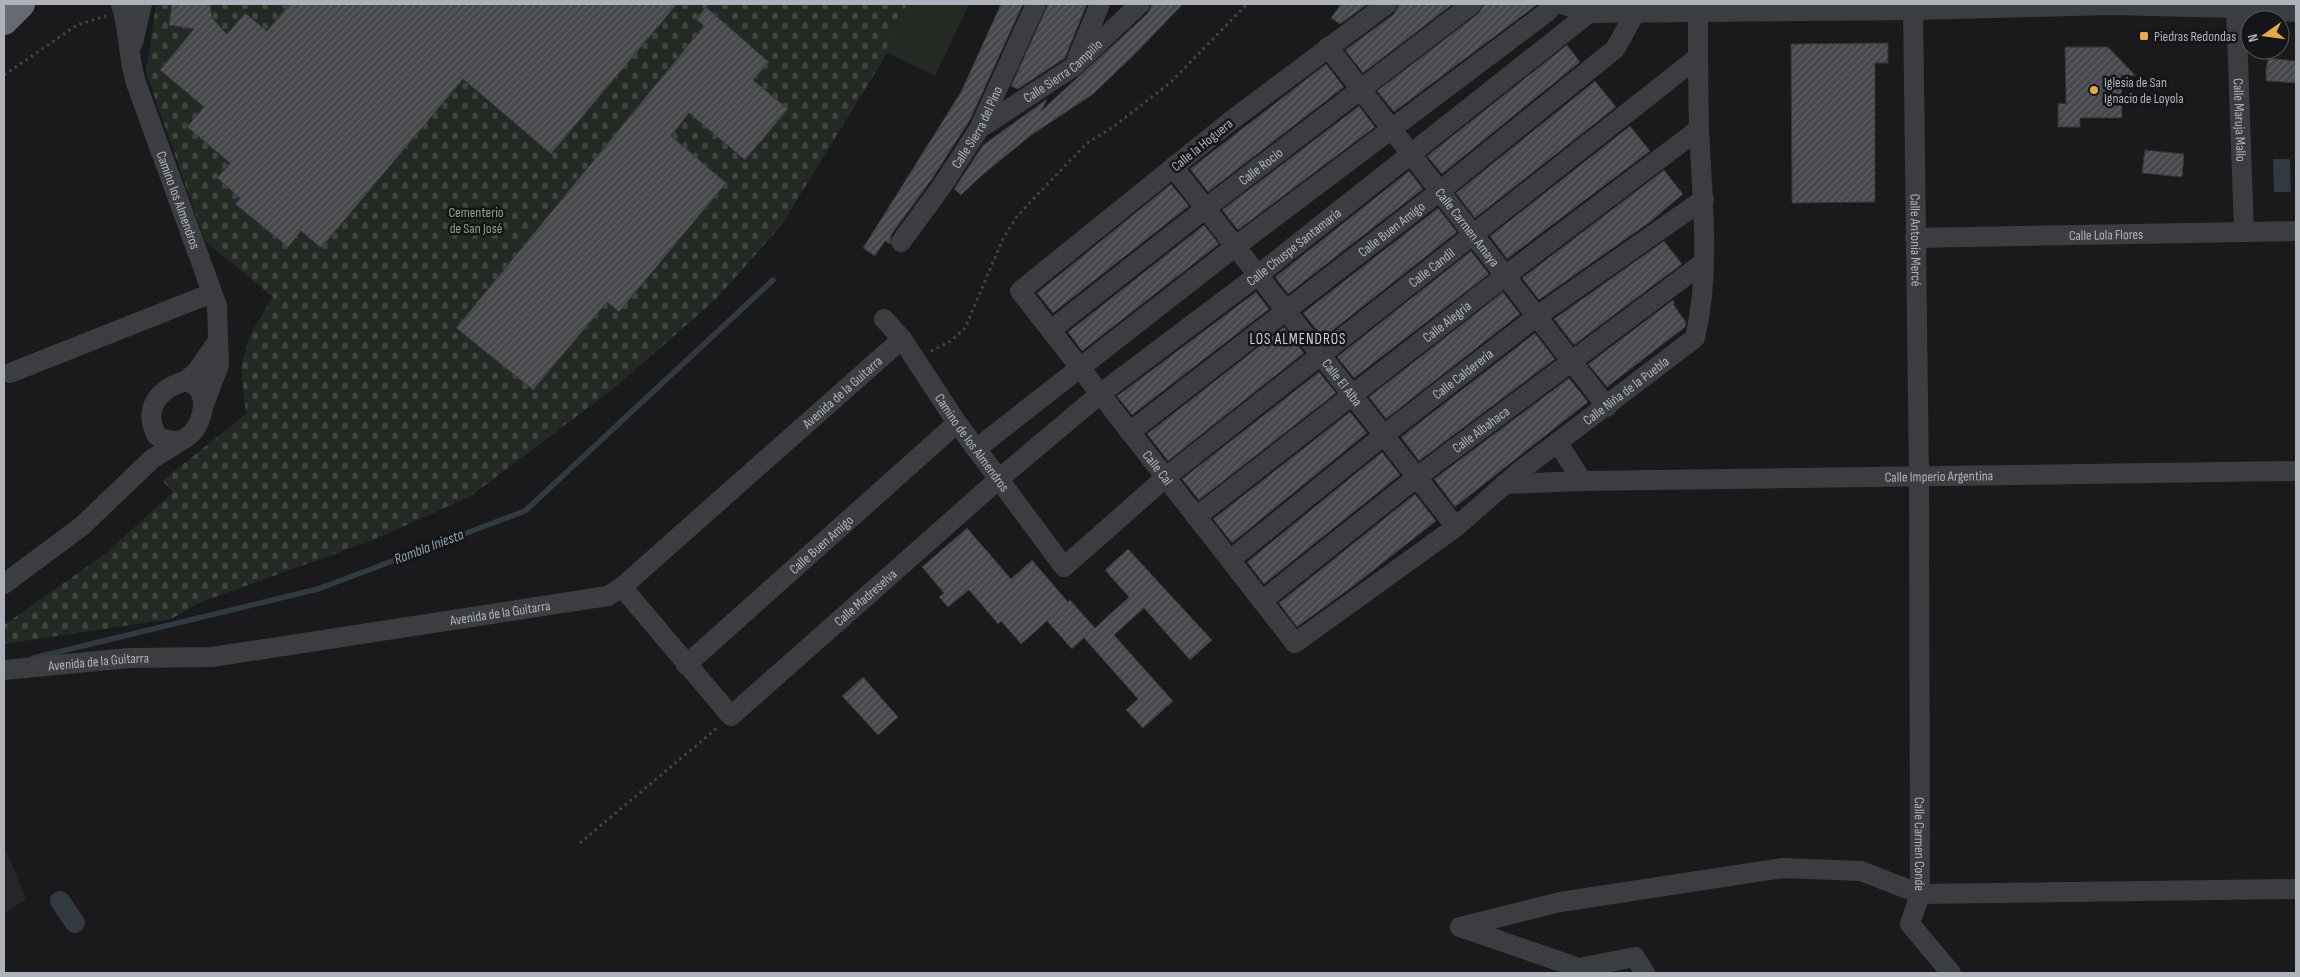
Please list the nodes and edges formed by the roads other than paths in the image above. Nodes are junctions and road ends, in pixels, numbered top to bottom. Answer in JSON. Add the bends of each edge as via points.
{"nodes":[{"id":1,"x":21,"y":4,"type":"edge"},
{"id":2,"x":1036,"y":4,"type":"edge"},
{"id":3,"x":1100,"y":4,"type":"edge"},
{"id":4,"x":1140,"y":4,"type":"edge"},
{"id":5,"x":1387,"y":4,"type":"edge"},
{"id":6,"x":1472,"y":4,"type":"edge"},
{"id":7,"x":1554,"y":4,"type":"edge"},
{"id":8,"x":1561,"y":4,"type":"edge"},
{"id":9,"x":2236,"y":6,"type":"edge"},
{"id":10,"x":134,"y":7,"type":"edge"},
{"id":11,"x":1913,"y":7,"type":"edge"},
{"id":12,"x":1629,"y":11,"type":"junction"},
{"id":13,"x":1698,"y":11,"type":"junction"},
{"id":14,"x":2296,"y":12,"type":"edge"},
{"id":15,"x":1589,"y":13,"type":"junction"},
{"id":16,"x":4,"y":21,"type":"edge"},
{"id":17,"x":1328,"y":47,"type":"junction"},
{"id":18,"x":1698,"y":57,"type":"junction"},
{"id":19,"x":1073,"y":67,"type":"junction"},
{"id":20,"x":1362,"y":90,"type":"junction"},
{"id":21,"x":979,"y":129,"type":"junction"},
{"id":22,"x":1392,"y":129,"type":"junction"},
{"id":23,"x":1699,"y":129,"type":"junction"},
{"id":24,"x":1411,"y":154,"type":"junction"},
{"id":25,"x":1174,"y":167,"type":"junction"},
{"id":26,"x":1440,"y":191,"type":"junction"},
{"id":27,"x":1704,"y":199,"type":"junction"},
{"id":28,"x":1206,"y":208,"type":"junction"},
{"id":29,"x":2296,"y":231,"type":"edge"},
{"id":30,"x":2244,"y":232,"type":"junction"},
{"id":31,"x":1474,"y":235,"type":"junction"},
{"id":32,"x":1915,"y":238,"type":"junction"},
{"id":33,"x":901,"y":242,"type":"dead end"},
{"id":34,"x":1236,"y":246,"type":"junction"},
{"id":35,"x":1703,"y":263,"type":"junction"},
{"id":36,"x":1258,"y":275,"type":"junction"},
{"id":37,"x":1505,"y":276,"type":"junction"},
{"id":38,"x":1020,"y":291,"type":"joint"},
{"id":39,"x":212,"y":293,"type":"junction"},
{"id":40,"x":1286,"y":311,"type":"junction"},
{"id":41,"x":1537,"y":316,"type":"junction"},
{"id":42,"x":884,"y":318,"type":"dead end"},
{"id":43,"x":1051,"y":330,"type":"junction"},
{"id":44,"x":902,"y":339,"type":"junction"},
{"id":45,"x":218,"y":341,"type":"junction"},
{"id":46,"x":1320,"y":354,"type":"junction"},
{"id":47,"x":1572,"y":361,"type":"junction"},
{"id":48,"x":1080,"y":368,"type":"junction"},
{"id":49,"x":10,"y":373,"type":"dead end"},
{"id":50,"x":186,"y":381,"type":"junction"},
{"id":51,"x":1100,"y":394,"type":"junction"},
{"id":52,"x":1353,"y":396,"type":"junction"},
{"id":53,"x":1607,"y":406,"type":"junction"},
{"id":54,"x":203,"y":407,"type":"junction"},
{"id":55,"x":957,"y":423,"type":"junction"},
{"id":56,"x":152,"y":426,"type":"junction"},
{"id":57,"x":1130,"y":432,"type":"junction"},
{"id":58,"x":1384,"y":435,"type":"junction"},
{"id":59,"x":184,"y":439,"type":"junction"},
{"id":60,"x":1558,"y":443,"type":"junction"},
{"id":61,"x":976,"y":449,"type":"junction"},
{"id":62,"x":142,"y":468,"type":"junction"},
{"id":63,"x":2296,"y":471,"type":"edge"},
{"id":64,"x":1166,"y":477,"type":"junction"},
{"id":65,"x":1417,"y":477,"type":"junction"},
{"id":66,"x":1919,"y":478,"type":"junction"},
{"id":67,"x":999,"y":479,"type":"junction"},
{"id":68,"x":1582,"y":481,"type":"junction"},
{"id":69,"x":1504,"y":484,"type":"junction"},
{"id":70,"x":1196,"y":517,"type":"junction"},
{"id":71,"x":1456,"y":527,"type":"junction"},
{"id":72,"x":1230,"y":560,"type":"junction"},
{"id":73,"x":1064,"y":567,"type":"joint"},
{"id":74,"x":4,"y":584,"type":"edge"},
{"id":75,"x":622,"y":587,"type":"junction"},
{"id":76,"x":1262,"y":601,"type":"junction"},
{"id":77,"x":1295,"y":643,"type":"joint"},
{"id":78,"x":686,"y":665,"type":"junction"},
{"id":79,"x":4,"y":670,"type":"edge"},
{"id":80,"x":2296,"y":889,"type":"edge"},
{"id":81,"x":1920,"y":894,"type":"junction"},
{"id":82,"x":1645,"y":973,"type":"edge"},
{"id":83,"x":1951,"y":973,"type":"edge"}],
"edges":[{"from":1,"to":16,"type":"highway"},
{"from":2,"to":21,"type":"street","name":"Calle Sierra del Pino"},
{"from":3,"to":19,"type":"street"},
{"from":4,"to":19,"type":"street","name":"Calle Sierra Campillo"},
{"from":5,"to":17,"type":"street","name":"Calle la Hoguera"},
{"from":6,"to":20,"type":"street","name":"Calle Rocío"},
{"from":7,"to":22,"type":"street"},
{"from":8,"to":15,"type":"street"},
{"from":9,"to":11,"type":"street"},
{"from":9,"to":14,"type":"street"},
{"from":9,"to":30,"type":"street","name":"Calle Maruja Mallo"},
{"from":10,"to":39,"type":"street","name":"Camino los Almendros","via":[[130,61]]},
{"from":11,"to":13,"type":"street"},
{"from":11,"to":32,"type":"street","name":"Calle Antonia Mercé"},
{"from":12,"to":13,"type":"street"},
{"from":12,"to":15,"type":"street"},
{"from":12,"to":26,"type":"street","name":"Calle Buen Amigo","via":[[1634,14],[1615,49]]},
{"from":13,"to":18,"type":"street","name":"Calle Niña de la Puebla"},
{"from":15,"to":24,"type":"street","name":"Calle Chuspe Santamaría"},
{"from":17,"to":20,"type":"street","name":"Calle Carmen Amaya"},
{"from":17,"to":25,"type":"street","name":"Calle la Hoguera"},
{"from":18,"to":23,"type":"street","name":"Calle Niña de la Puebla"},
{"from":18,"to":31,"type":"street","name":"Calle Candil"},
{"from":19,"to":21,"type":"street","name":"Calle Sierra Campillo"},
{"from":20,"to":22,"type":"street","name":"Calle Carmen Amaya"},
{"from":20,"to":28,"type":"street","name":"Calle Rocío"},
{"from":21,"to":33,"type":"street","name":"Calle Sierra del Pino"},
{"from":22,"to":24,"type":"street","name":"Calle Carmen Amaya"},
{"from":22,"to":34,"type":"street"},
{"from":23,"to":27,"type":"street","name":"Calle Niña de la Puebla"},
{"from":23,"to":37,"type":"street","name":"Calle Alegría"},
{"from":24,"to":26,"type":"street","name":"Calle Carmen Amaya"},
{"from":24,"to":36,"type":"street","name":"Calle Chuspe Santamaría"},
{"from":25,"to":28,"type":"street","name":"Calle El Alba"},
{"from":25,"to":38,"type":"street","name":"Calle la Hoguera"},
{"from":26,"to":31,"type":"street","name":"Calle Carmen Amaya"},
{"from":26,"to":40,"type":"street","name":"Calle Buen Amigo"},
{"from":27,"to":35,"type":"street","name":"Calle Niña de la Puebla"},
{"from":27,"to":41,"type":"street","name":"Calle Calderería"},
{"from":28,"to":34,"type":"street","name":"Calle El Alba"},
{"from":28,"to":43,"type":"street","name":"Calle Rocío"},
{"from":29,"to":30,"type":"street","name":"Calle Lola Flores"},
{"from":30,"to":32,"type":"street","name":"Calle Lola Flores"},
{"from":31,"to":37,"type":"street","name":"Calle Carmen Amaya"},
{"from":31,"to":46,"type":"street","name":"Calle Candil"},
{"from":32,"to":66,"type":"street","name":"Calle Antonia Mercé"},
{"from":34,"to":36,"type":"street","name":"Calle El Alba"},
{"from":34,"to":48,"type":"street"},
{"from":35,"to":47,"type":"street","name":"Calle Albahaca"},
{"from":35,"to":53,"type":"street","name":"Calle Niña de la Puebla","via":[[1702,308],[1695,338]]},
{"from":36,"to":40,"type":"street","name":"Calle El Alba"},
{"from":36,"to":51,"type":"street","name":"Calle Chuspe Santamaría"},
{"from":37,"to":41,"type":"street","name":"Calle Carmen Amaya"},
{"from":37,"to":52,"type":"street","name":"Calle Alegría"},
{"from":38,"to":43,"type":"street","name":"Calle Cal"},
{"from":39,"to":45,"type":"street","name":"Camino los Almendros","via":[[217,306]]},
{"from":39,"to":49,"type":"street"},
{"from":40,"to":46,"type":"street","name":"Calle El Alba"},
{"from":40,"to":57,"type":"street","name":"Calle Buen Amigo"},
{"from":41,"to":47,"type":"street","name":"Calle Carmen Amaya"},
{"from":41,"to":58,"type":"street","name":"Calle Calderería"},
{"from":42,"to":44,"type":"street","name":"Camino de los Almendros"},
{"from":43,"to":48,"type":"street","name":"Calle Cal"},
{"from":44,"to":55,"type":"street","name":"Camino de los Almendros"},
{"from":44,"to":75,"type":"street","name":"Avenida de la Guitarra"},
{"from":45,"to":50,"type":"street"},
{"from":45,"to":54,"type":"street","name":"Camino los Almendros","via":[[219,364]]},
{"from":46,"to":52,"type":"street","name":"Calle El Alba"},
{"from":46,"to":64,"type":"street","name":"Calle Candil"},
{"from":47,"to":53,"type":"street","name":"Calle Carmen Amaya"},
{"from":47,"to":65,"type":"street","name":"Calle Albahaca"},
{"from":48,"to":51,"type":"street","name":"Calle Cal"},
{"from":48,"to":61,"type":"street"},
{"from":50,"to":54,"type":"street","via":[[197,387]]},
{"from":50,"to":56,"type":"street","via":[[164,390],[150,417]]},
{"from":51,"to":57,"type":"street","name":"Calle Cal"},
{"from":51,"to":67,"type":"street","name":"Calle Chuspe Santamaría"},
{"from":52,"to":58,"type":"street","name":"Calle El Alba"},
{"from":52,"to":70,"type":"street","name":"Calle Alegría"},
{"from":53,"to":60,"type":"street","name":"Calle Niña de la Puebla"},
{"from":54,"to":59,"type":"street","via":[[198,423]]},
{"from":55,"to":61,"type":"street","name":"Camino de los Almendros"},
{"from":55,"to":78,"type":"street","name":"Calle Buen Amigo"},
{"from":56,"to":59,"type":"street","via":[[157,436],[166,440]]},
{"from":56,"to":62,"type":"street","via":[[152,439]]},
{"from":57,"to":64,"type":"street","name":"Calle Cal"},
{"from":58,"to":65,"type":"street","name":"Calle El Alba"},
{"from":58,"to":72,"type":"street","name":"Calle Calderería"},
{"from":59,"to":62,"type":"street"},
{"from":60,"to":68,"type":"street"},
{"from":60,"to":69,"type":"street","name":"Calle Niña de la Puebla"},
{"from":61,"to":67,"type":"street","name":"Camino de los Almendros"},
{"from":62,"to":74,"type":"street","via":[[82,526]]},
{"from":63,"to":66,"type":"street","name":"Calle Imperio Argentina"},
{"from":64,"to":70,"type":"street","name":"Calle Cal"},
{"from":64,"to":73,"type":"street","name":"Calle Candil"},
{"from":65,"to":71,"type":"street","name":"Calle El Alba"},
{"from":65,"to":76,"type":"street","name":"Calle Albahaca"},
{"from":66,"to":68,"type":"street","name":"Calle Imperio Argentina"},
{"from":66,"to":81,"type":"street","name":"Calle Carmen Conde"},
{"from":67,"to":73,"type":"street","name":"Camino de los Almendros"},
{"from":67,"to":78,"type":"street","name":"Calle Madreselva","via":[[731,716]]},
{"from":68,"to":69,"type":"street","name":"Calle Imperio Argentina"},
{"from":69,"to":71,"type":"street","name":"Calle Niña de la Puebla"},
{"from":70,"to":72,"type":"street","name":"Calle Cal"},
{"from":71,"to":77,"type":"street","name":"Calle Niña de la Puebla"},
{"from":72,"to":76,"type":"street","name":"Calle Cal"},
{"from":75,"to":78,"type":"street"},
{"from":75,"to":79,"type":"street","name":"Avenida de la Guitarra","via":[[608,596],[212,657],[129,658]]},
{"from":76,"to":77,"type":"street","name":"Calle Cal"},
{"from":80,"to":81,"type":"street","name":"Calle Carmen Conde"},
{"from":81,"to":82,"type":"street","via":[[1861,871],[1783,868],[1560,902],[1460,927],[1580,968],[1635,957]]},
{"from":81,"to":83,"type":"street","via":[[1910,924]]}]}
